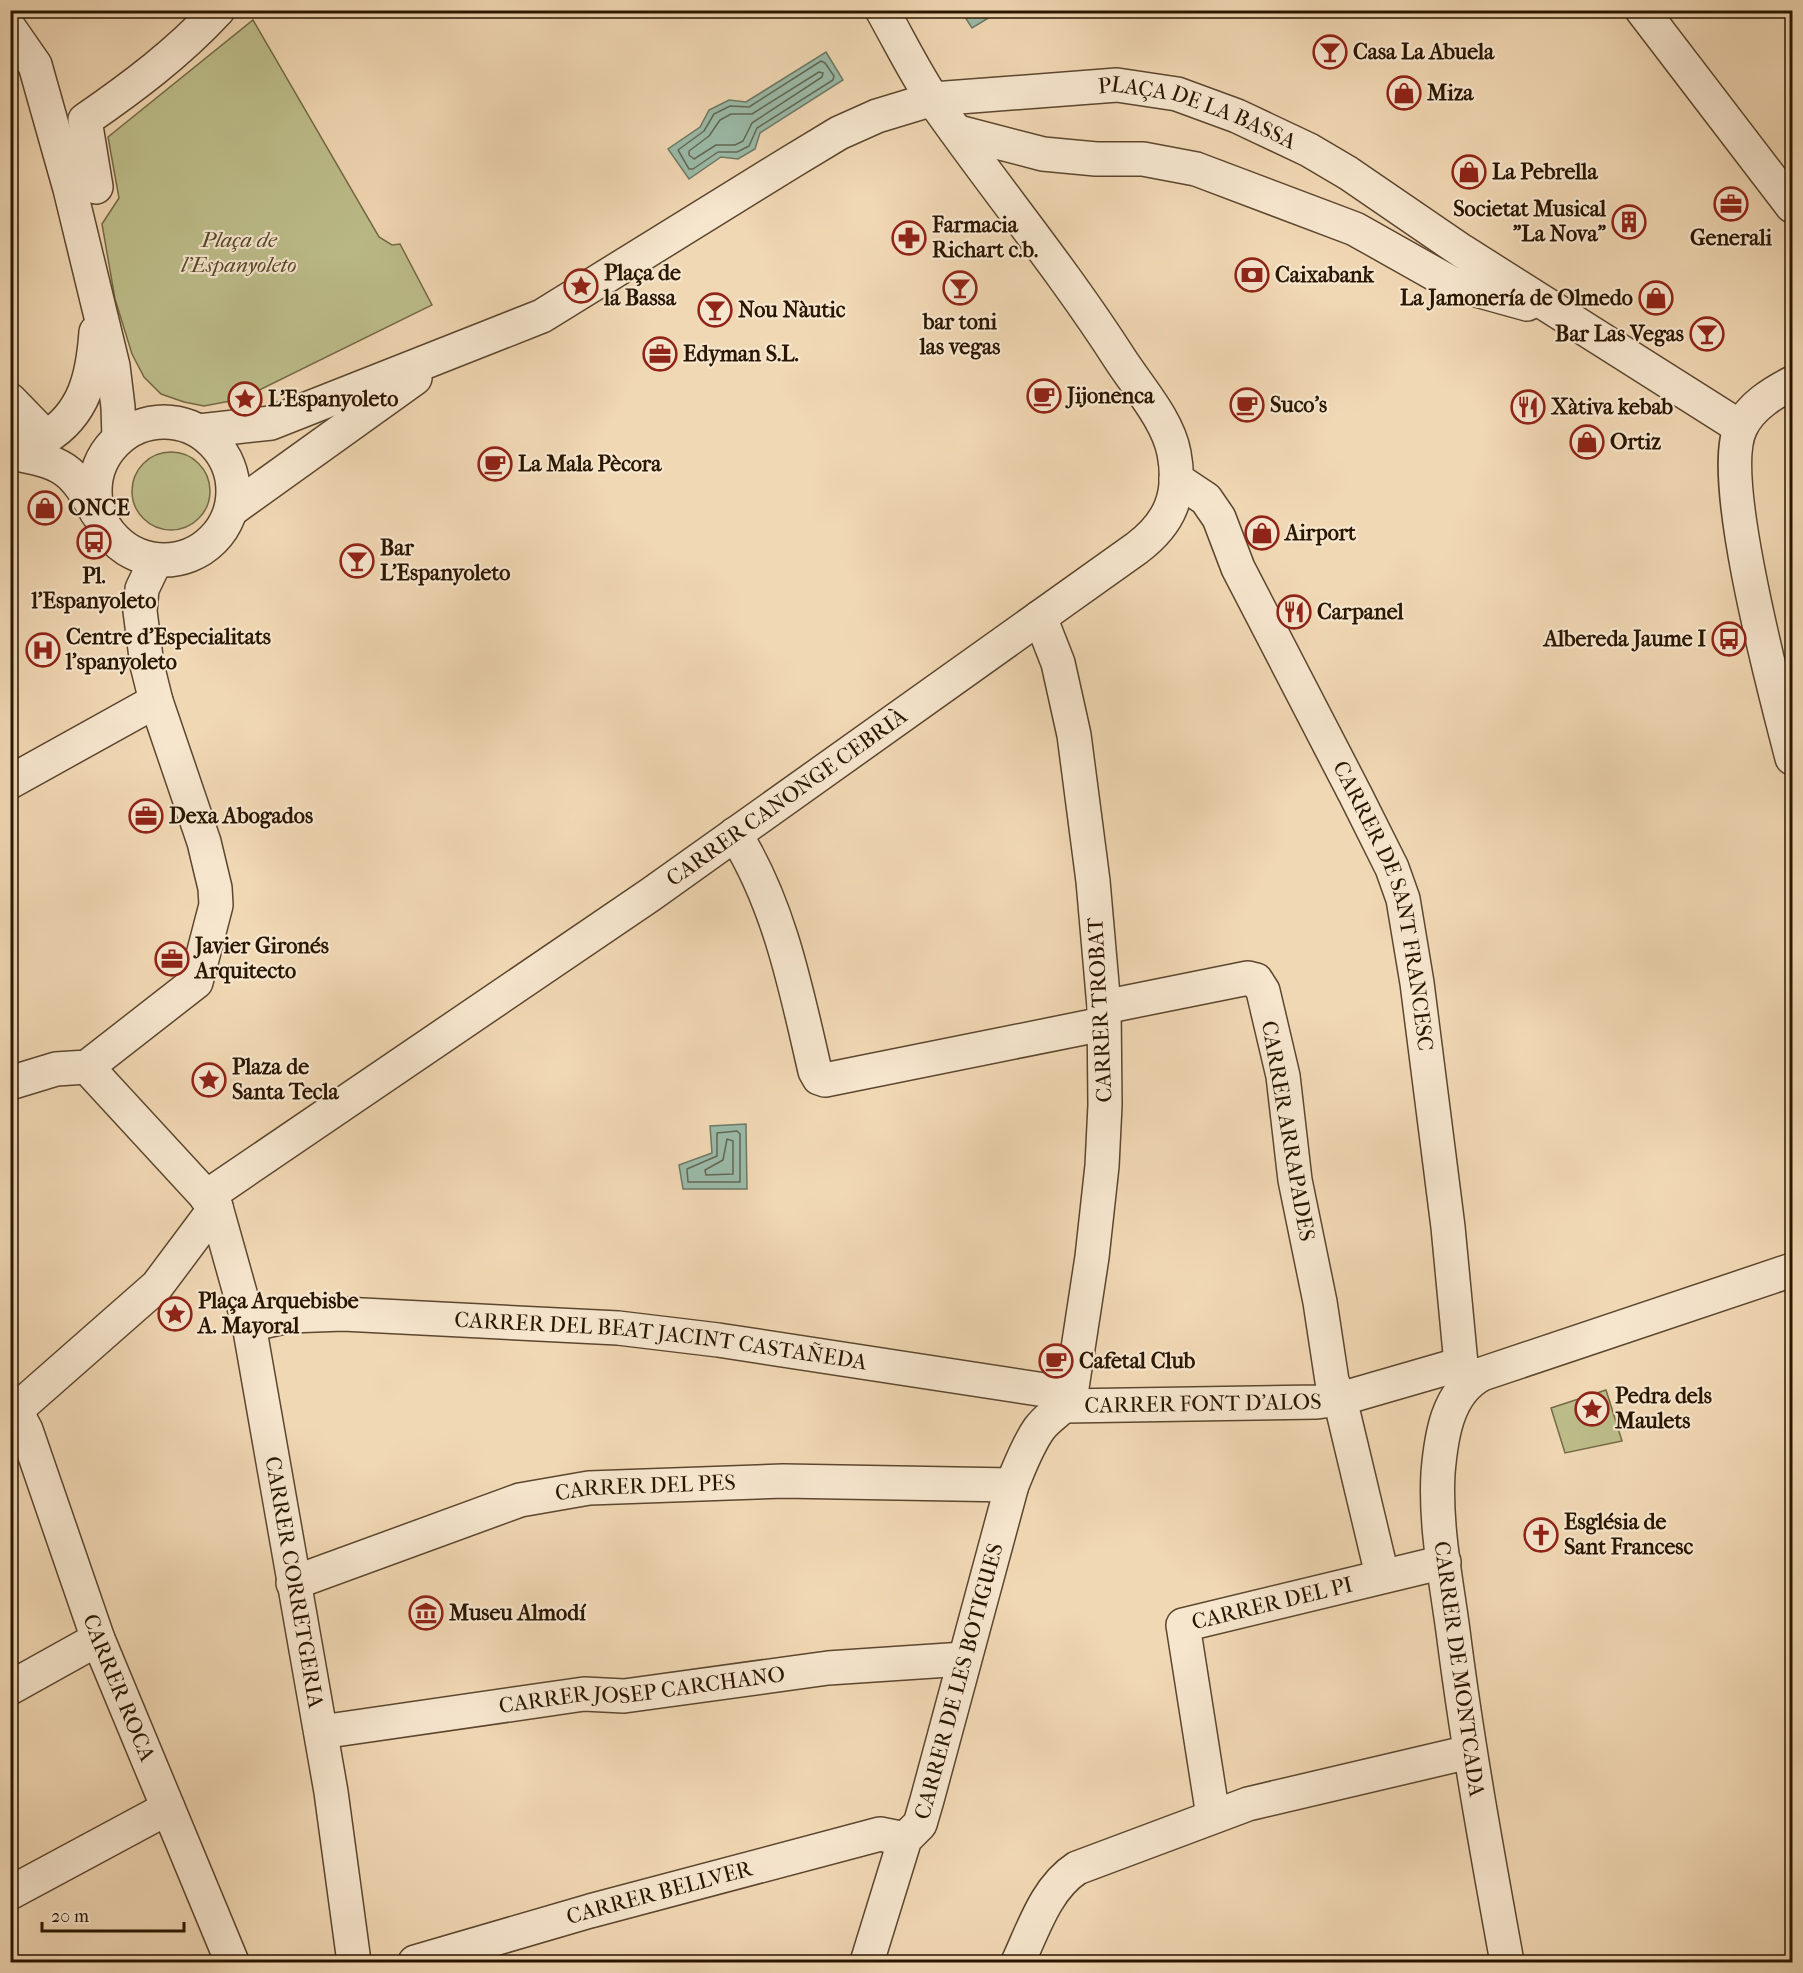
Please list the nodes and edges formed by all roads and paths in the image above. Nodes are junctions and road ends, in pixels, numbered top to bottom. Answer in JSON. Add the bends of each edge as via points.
{"nodes":[{"id":1,"x":29,"y":10,"type":"edge"},
{"id":2,"x":218,"y":10,"type":"edge"},
{"id":3,"x":882,"y":10,"type":"edge"},
{"id":4,"x":1642,"y":10,"type":"edge"},
{"id":5,"x":10,"y":29,"type":"edge"},
{"id":6,"x":35,"y":65,"type":"junction"},
{"id":7,"x":933,"y":99,"type":"junction"},
{"id":8,"x":957,"y":132,"type":"junction"},
{"id":9,"x":96,"y":187,"type":"dead end"},
{"id":10,"x":1792,"y":206,"type":"edge"},
{"id":11,"x":98,"y":303,"type":"junction"},
{"id":12,"x":1558,"y":313,"type":"junction"},
{"id":13,"x":456,"y":348,"type":"junction"},
{"id":14,"x":1792,"y":383,"type":"edge"},
{"id":15,"x":10,"y":400,"type":"edge"},
{"id":16,"x":1740,"y":427,"type":"junction"},
{"id":17,"x":199,"y":431,"type":"junction"},
{"id":18,"x":46,"y":437,"type":"junction"},
{"id":19,"x":117,"y":440,"type":"junction"},
{"id":20,"x":11,"y":453,"type":"edge"},
{"id":21,"x":1176,"y":478,"type":"junction"},
{"id":22,"x":231,"y":510,"type":"junction"},
{"id":23,"x":100,"y":519,"type":"junction"},
{"id":24,"x":156,"y":560,"type":"junction"},
{"id":25,"x":1040,"y":617,"type":"junction"},
{"id":26,"x":156,"y":701,"type":"junction"},
{"id":27,"x":1792,"y":758,"type":"edge"},
{"id":28,"x":10,"y":782,"type":"edge"},
{"id":29,"x":735,"y":834,"type":"junction"},
{"id":30,"x":1103,"y":1015,"type":"junction"},
{"id":31,"x":72,"y":1068,"type":"junction"},
{"id":32,"x":10,"y":1083,"type":"edge"},
{"id":33,"x":211,"y":1202,"type":"junction"},
{"id":34,"x":1792,"y":1270,"type":"edge"},
{"id":35,"x":249,"y":1325,"type":"junction"},
{"id":36,"x":1466,"y":1372,"type":"junction"},
{"id":37,"x":1340,"y":1399,"type":"junction"},
{"id":38,"x":1068,"y":1400,"type":"junction"},
{"id":39,"x":16,"y":1420,"type":"edge"},
{"id":40,"x":1012,"y":1485,"type":"junction"},
{"id":41,"x":1444,"y":1562,"type":"junction"},
{"id":42,"x":1382,"y":1575,"type":"junction"},
{"id":43,"x":293,"y":1583,"type":"junction"},
{"id":44,"x":98,"y":1639,"type":"junction"},
{"id":45,"x":964,"y":1659,"type":"junction"},
{"id":46,"x":10,"y":1688,"type":"edge"},
{"id":47,"x":321,"y":1732,"type":"junction"},
{"id":48,"x":1469,"y":1752,"type":"junction"},
{"id":49,"x":168,"y":1808,"type":"junction"},
{"id":50,"x":1213,"y":1816,"type":"junction"},
{"id":51,"x":905,"y":1839,"type":"junction"},
{"id":52,"x":10,"y":1893,"type":"edge"},
{"id":53,"x":231,"y":1962,"type":"edge"},
{"id":54,"x":354,"y":1962,"type":"edge"},
{"id":55,"x":415,"y":1962,"type":"edge"},
{"id":56,"x":867,"y":1962,"type":"edge"},
{"id":57,"x":1018,"y":1962,"type":"edge"},
{"id":58,"x":1507,"y":1962,"type":"edge"}],
"edges":[{"from":1,"to":6,"type":"street"},
{"from":2,"to":9,"type":"street","via":[[188,43],[141,82],[85,120]]},
{"from":3,"to":7,"type":"street"},
{"from":4,"to":10,"type":"street"},
{"from":5,"to":6,"type":"street"},
{"from":6,"to":11,"type":"street"},
{"from":7,"to":8,"type":"street"},
{"from":7,"to":12,"type":"street","name":"PLAÇA DE LA BASSA","via":[[1117,85],[1177,94],[1237,116],[1309,150]]},
{"from":7,"to":13,"type":"street","name":"PLAÇA DE LA BASSA","via":[[877,116],[839,133],[542,316]]},
{"from":8,"to":12,"type":"street","via":[[1043,154],[1143,159],[1196,169],[1354,229],[1451,284]]},
{"from":8,"to":21,"type":"street","via":[[1100,328],[1164,427],[1174,452]]},
{"from":11,"to":18,"type":"street","via":[[88,390],[67,421]]},
{"from":11,"to":19,"type":"street","via":[[118,407]]},
{"from":12,"to":16,"type":"street","name":"PLAÇA DE LA BASSA"},
{"from":13,"to":17,"type":"street","via":[[271,423]]},
{"from":13,"to":22,"type":"street"},
{"from":14,"to":16,"type":"street","via":[[1758,405]]},
{"from":15,"to":18,"type":"street"},
{"from":16,"to":27,"type":"street","via":[[1736,464],[1742,532],[1772,683]]},
{"from":17,"to":19,"type":"street","via":[[186,424],[163,421],[139,425]]},
{"from":17,"to":22,"type":"street","via":[[222,451],[231,470]]},
{"from":18,"to":19,"type":"street","via":[[98,446]]},
{"from":18,"to":20,"type":"street"},
{"from":19,"to":23,"type":"street","via":[[96,473]]},
{"from":20,"to":23,"type":"street","via":[[47,460],[66,469],[80,482]]},
{"from":21,"to":25,"type":"street","name":"CARRER CANONGE CEBRIÀ","via":[[1173,504],[1155,534]]},
{"from":21,"to":36,"type":"street","name":"CARRER DE SANT FRANCESC","via":[[1206,499],[1220,518],[1238,568],[1392,868],[1403,899]]},
{"from":22,"to":24,"type":"street","via":[[210,543],[194,554]]},
{"from":23,"to":24,"type":"street","via":[[114,539],[133,553]]},
{"from":24,"to":26,"type":"street","via":[[142,589],[140,610]]},
{"from":25,"to":29,"type":"street","name":"CARRER CANONGE CEBRIÀ"},
{"from":25,"to":30,"type":"street","name":"CARRER TROBAT","via":[[1058,663],[1074,735],[1093,880]]},
{"from":26,"to":28,"type":"street"},
{"from":26,"to":31,"type":"street","via":[[212,867],[216,905],[203,963],[196,982]]},
{"from":29,"to":30,"type":"street","via":[[754,867],[789,959],[819,1078],[825,1080]]},
{"from":29,"to":33,"type":"street","name":"CARRER CANONGE CEBRIÀ","via":[[496,1002],[365,1088]]},
{"from":30,"to":37,"type":"street","name":"CARRER ARRAPADES","via":[[1248,978],[1256,980],[1263,991],[1283,1076],[1295,1180],[1332,1381]]},
{"from":30,"to":38,"type":"street","name":"CARRER TROBAT","via":[[1106,1105],[1102,1166],[1092,1257]]},
{"from":31,"to":32,"type":"street"},
{"from":31,"to":33,"type":"street"},
{"from":33,"to":35,"type":"street","name":"CARRER CORRETGERIA"},
{"from":33,"to":39,"type":"street","via":[[157,1286]]},
{"from":34,"to":36,"type":"street","name":"CARRER FONT D'ALOS"},
{"from":35,"to":38,"type":"street","name":"CARRER DEL BEAT JACINT CASTAÑEDA","via":[[289,1316],[343,1314],[618,1328],[943,1373]]},
{"from":35,"to":43,"type":"street","name":"CARRER CORRETGERIA"},
{"from":36,"to":37,"type":"street","name":"CARRER FONT D'ALOS"},
{"from":36,"to":41,"type":"street","name":"CARRER DE MONTCADA","via":[[1452,1404],[1441,1455],[1438,1510]]},
{"from":37,"to":38,"type":"street","name":"CARRER FONT D'ALOS"},
{"from":37,"to":42,"type":"street"},
{"from":38,"to":40,"type":"street","name":"CARRER DE LES BOTIGUES","via":[[1040,1427]]},
{"from":39,"to":44,"type":"street","name":"CARRER ROCA"},
{"from":40,"to":43,"type":"street","name":"CARRER DEL PES","via":[[783,1481],[589,1488],[520,1500]]},
{"from":40,"to":45,"type":"street","name":"CARRER DE LES BOTIGUES"},
{"from":41,"to":42,"type":"street","name":"CARRER DEL PI"},
{"from":41,"to":48,"type":"street","name":"CARRER DE MONTCADA"},
{"from":42,"to":50,"type":"street","name":"CARRER DEL PI","via":[[1183,1625]]},
{"from":43,"to":47,"type":"street","name":"CARRER CORRETGERIA"},
{"from":44,"to":46,"type":"street"},
{"from":44,"to":49,"type":"street","name":"CARRER ROCA"},
{"from":45,"to":47,"type":"street","name":"CARRER JOSEP CARCHANO","via":[[828,1668],[624,1696],[584,1694]]},
{"from":45,"to":51,"type":"street","name":"CARRER DE LES BOTIGUES","via":[[920,1824]]},
{"from":47,"to":54,"type":"street","name":"CARRER CORRETGERIA"},
{"from":48,"to":50,"type":"street","via":[[1306,1788]]},
{"from":48,"to":58,"type":"street","name":"CARRER DE MONTCADA"},
{"from":49,"to":52,"type":"street"},
{"from":49,"to":53,"type":"street","name":"CARRER ROCA"},
{"from":50,"to":57,"type":"street","via":[[1064,1876],[1047,1901]]},
{"from":51,"to":55,"type":"street","name":"CARRER BELLVER","via":[[880,1834]]},
{"from":51,"to":56,"type":"street","name":"CARRER DE LES BOTIGUES"}]}
